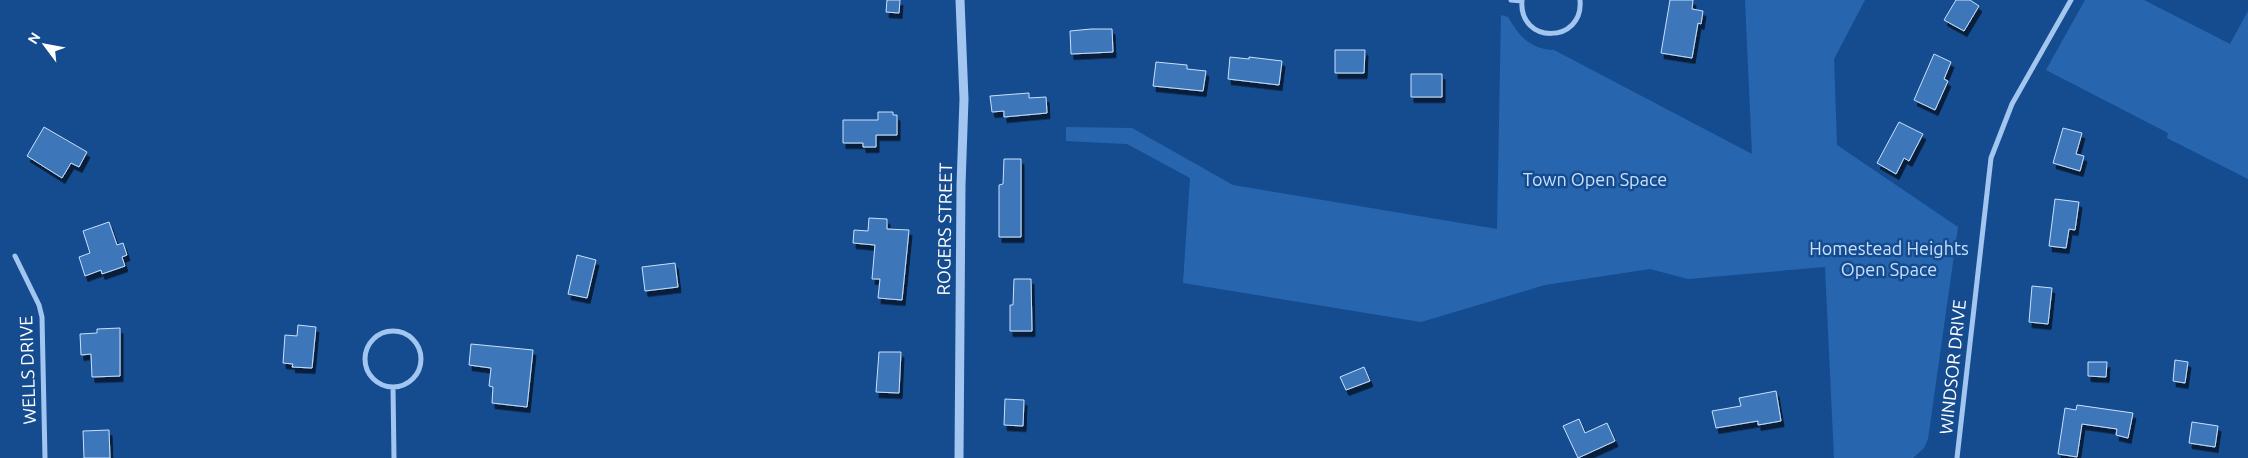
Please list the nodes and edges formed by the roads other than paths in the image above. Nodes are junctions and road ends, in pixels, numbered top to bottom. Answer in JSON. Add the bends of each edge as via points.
{"nodes":[{"id":1,"x":960,"y":0,"type":"edge"},
{"id":2,"x":1511,"y":0,"type":"edge"},
{"id":3,"x":1580,"y":0,"type":"edge"},
{"id":4,"x":2071,"y":0,"type":"edge"},
{"id":5,"x":1522,"y":1,"type":"edge"},
{"id":6,"x":15,"y":256,"type":"dead end"},
{"id":7,"x":393,"y":387,"type":"junction"},
{"id":8,"x":45,"y":458,"type":"edge"},
{"id":9,"x":394,"y":458,"type":"edge"},
{"id":10,"x":959,"y":458,"type":"edge"},
{"id":11,"x":1957,"y":458,"type":"edge"}],
"edges":[{"from":1,"to":10,"type":"street","name":"ROGERS STREET","via":[[964,99]]},
{"from":2,"to":5,"type":"street"},
{"from":3,"to":5,"type":"street","via":[[1579,13],[1572,25],[1550,34],[1529,24]]},
{"from":4,"to":11,"type":"street","name":"WINDSOR DRIVE","via":[[2012,104],[1991,158]]},
{"from":6,"to":8,"type":"street","name":"WELLS DRIVE","via":[[40,305],[42,316]]},
{"from":7,"to":7,"type":"street","via":[[403,386],[417,374],[421,355],[412,338],[395,330],[386,331],[370,341],[364,358],[369,375],[376,382]]},
{"from":7,"to":9,"type":"street"}]}
